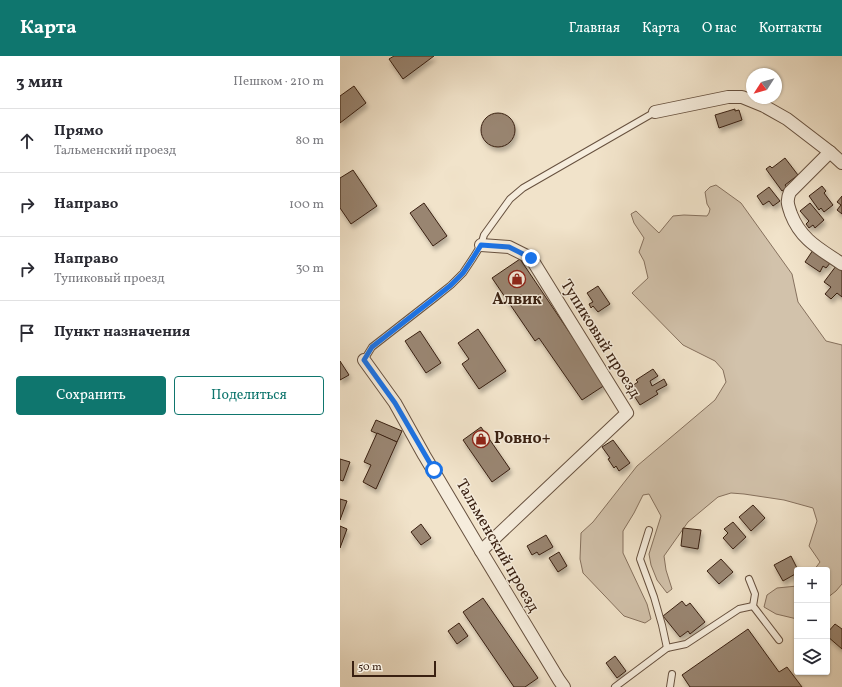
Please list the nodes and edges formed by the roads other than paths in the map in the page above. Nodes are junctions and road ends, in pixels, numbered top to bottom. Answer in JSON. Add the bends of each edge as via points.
{"nodes":[{"id":1,"x":655,"y":112,"type":"joint"},
{"id":2,"x":830,"y":152,"type":"junction"},
{"id":3,"x":842,"y":163,"type":"edge"},
{"id":4,"x":481,"y":245,"type":"junction"},
{"id":5,"x":842,"y":264,"type":"edge"},
{"id":6,"x":364,"y":360,"type":"joint"},
{"id":7,"x":649,"y":530,"type":"dead end"},
{"id":8,"x":481,"y":551,"type":"junction"},
{"id":9,"x":749,"y":579,"type":"dead end"},
{"id":10,"x":753,"y":606,"type":"junction"},
{"id":11,"x":779,"y":640,"type":"dead end"},
{"id":12,"x":667,"y":648,"type":"junction"},
{"id":13,"x":672,"y":674,"type":"dead end"},
{"id":14,"x":564,"y":687,"type":"edge"},
{"id":15,"x":615,"y":687,"type":"edge"},
{"id":16,"x":670,"y":687,"type":"edge"}],
"edges":[{"from":1,"to":2,"type":"street","via":[[728,97],[742,97],[788,119]]},
{"from":1,"to":4,"type":"lane","via":[[523,188],[510,199],[484,235]]},
{"from":2,"to":3,"type":"street"},
{"from":2,"to":5,"type":"street","via":[[790,192],[787,199],[802,234]]},
{"from":4,"to":6,"type":"lane","via":[[463,273],[451,285],[372,347]]},
{"from":4,"to":8,"type":"street","name":"Тупиковый проезд","via":[[509,247],[531,258],[627,413]]},
{"from":6,"to":8,"type":"street","name":"Тальменский проезд","via":[[395,403]]},
{"from":7,"to":12,"type":"lane","via":[[640,559],[654,597]]},
{"from":8,"to":14,"type":"street","name":"Тальменский проезд"},
{"from":9,"to":10,"type":"lane","via":[[755,594]]},
{"from":10,"to":11,"type":"lane"},
{"from":10,"to":12,"type":"lane","via":[[739,609],[686,644]]},
{"from":12,"to":15,"type":"lane"},
{"from":13,"to":16,"type":"lane"}]}
